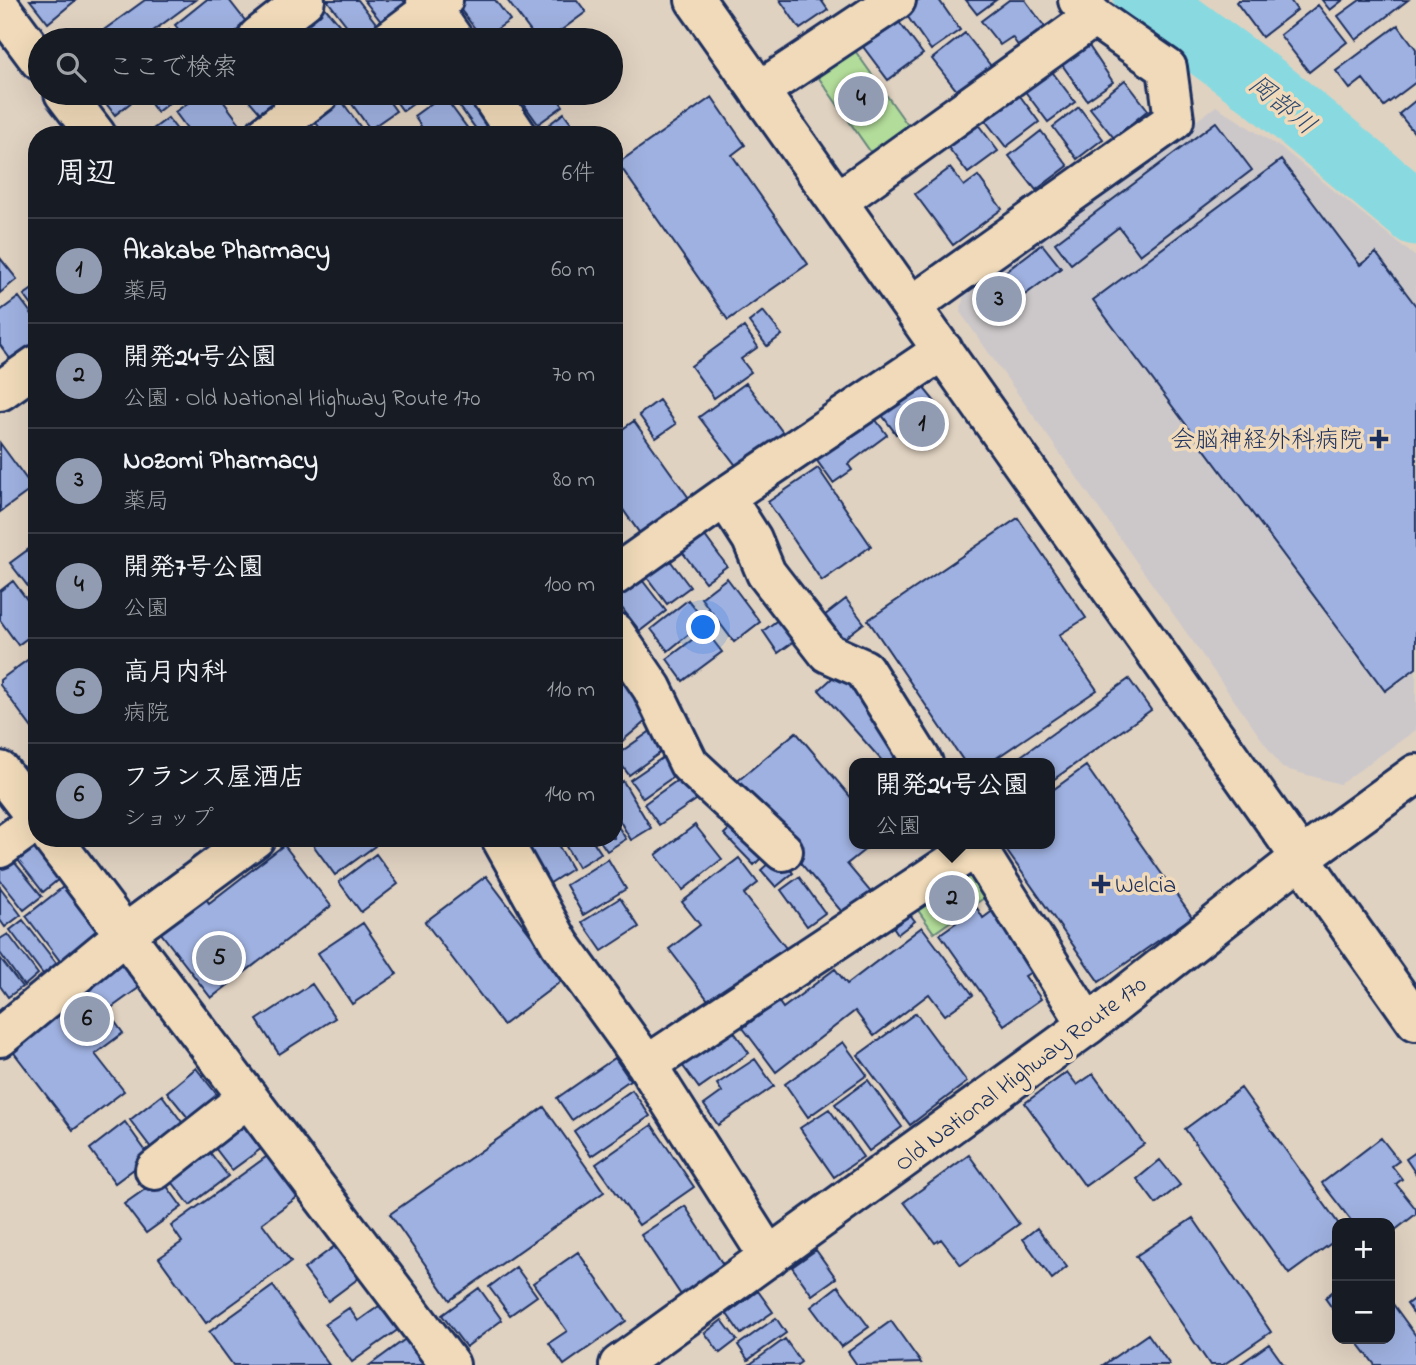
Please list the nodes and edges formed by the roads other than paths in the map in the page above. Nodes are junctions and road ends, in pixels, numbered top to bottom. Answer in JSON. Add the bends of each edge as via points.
{"nodes":[{"id":1,"x":305,"y":0,"type":"edge"},
{"id":2,"x":695,"y":0,"type":"edge"},
{"id":3,"x":896,"y":0,"type":"edge"},
{"id":4,"x":434,"y":3,"type":"edge"},
{"id":5,"x":0,"y":7,"type":"edge"},
{"id":6,"x":1086,"y":8,"type":"edge"},
{"id":7,"x":269,"y":28,"type":"edge"},
{"id":8,"x":404,"y":28,"type":"edge"},
{"id":9,"x":448,"y":28,"type":"edge"},
{"id":10,"x":28,"y":45,"type":"edge"},
{"id":11,"x":760,"y":91,"type":"junction"},
{"id":12,"x":73,"y":105,"type":"edge"},
{"id":13,"x":304,"y":105,"type":"edge"},
{"id":14,"x":495,"y":105,"type":"edge"},
{"id":15,"x":89,"y":126,"type":"edge"},
{"id":16,"x":277,"y":126,"type":"edge"},
{"id":17,"x":506,"y":126,"type":"edge"},
{"id":18,"x":838,"y":201,"type":"junction"},
{"id":19,"x":913,"y":305,"type":"junction"},
{"id":20,"x":943,"y":350,"type":"junction"},
{"id":21,"x":28,"y":371,"type":"edge"},
{"id":22,"x":0,"y":391,"type":"edge"},
{"id":23,"x":725,"y":497,"type":"junction"},
{"id":24,"x":623,"y":570,"type":"edge"},
{"id":25,"x":623,"y":645,"type":"edge"},
{"id":26,"x":920,"y":758,"type":"edge"},
{"id":27,"x":0,"y":771,"type":"edge"},
{"id":28,"x":1416,"y":774,"type":"edge"},
{"id":29,"x":28,"y":808,"type":"edge"},
{"id":30,"x":28,"y":827,"type":"edge"},
{"id":31,"x":59,"y":847,"type":"edge"},
{"id":32,"x":243,"y":847,"type":"edge"},
{"id":33,"x":511,"y":847,"type":"edge"},
{"id":34,"x":0,"y":848,"type":"edge"},
{"id":35,"x":969,"y":849,"type":"edge"},
{"id":36,"x":978,"y":849,"type":"edge"},
{"id":37,"x":783,"y":851,"type":"dead end"},
{"id":38,"x":1299,"y":859,"type":"junction"},
{"id":39,"x":125,"y":934,"type":"junction"},
{"id":40,"x":1416,"y":1021,"type":"edge"},
{"id":41,"x":1088,"y":1025,"type":"junction"},
{"id":42,"x":0,"y":1037,"type":"edge"},
{"id":43,"x":647,"y":1065,"type":"junction"},
{"id":44,"x":248,"y":1097,"type":"junction"},
{"id":45,"x":155,"y":1170,"type":"dead end"},
{"id":46,"x":769,"y":1256,"type":"junction"},
{"id":47,"x":450,"y":1365,"type":"edge"},
{"id":48,"x":619,"y":1365,"type":"edge"}],
"edges":[{"from":1,"to":7,"type":"main road"},
{"from":2,"to":11,"type":"main road"},
{"from":3,"to":11,"type":"main road"},
{"from":4,"to":8,"type":"main road"},
{"from":4,"to":9,"type":"main road"},
{"from":5,"to":10,"type":"main road"},
{"from":6,"to":18,"type":"main road"},
{"from":6,"to":19,"type":"main road","via":[[1167,68],[1174,120]]},
{"from":11,"to":18,"type":"main road"},
{"from":12,"to":15,"type":"main road"},
{"from":13,"to":16,"type":"main road"},
{"from":14,"to":17,"type":"main road"},
{"from":18,"to":19,"type":"main road"},
{"from":19,"to":20,"type":"main road"},
{"from":20,"to":23,"type":"main road"},
{"from":20,"to":38,"type":"main road"},
{"from":21,"to":22,"type":"main road"},
{"from":23,"to":24,"type":"main road"},
{"from":23,"to":26,"type":"main road","via":[[752,539],[766,573],[828,653],[864,669]]},
{"from":25,"to":37,"type":"main road","via":[[652,688],[689,764]]},
{"from":27,"to":29,"type":"main road"},
{"from":28,"to":38,"type":"main road","name":"Old National Highway Route 170"},
{"from":30,"to":34,"type":"main road"},
{"from":31,"to":39,"type":"main road"},
{"from":32,"to":39,"type":"main road"},
{"from":33,"to":43,"type":"main road","via":[[560,944]]},
{"from":35,"to":43,"type":"main road"},
{"from":36,"to":41,"type":"main road"},
{"from":38,"to":40,"type":"main road"},
{"from":38,"to":41,"type":"main road","name":"Old National Highway Route 170"},
{"from":39,"to":42,"type":"main road"},
{"from":39,"to":44,"type":"main road"},
{"from":41,"to":46,"type":"main road","name":"Old National Highway Route 170"},
{"from":43,"to":46,"type":"main road"},
{"from":44,"to":45,"type":"main road"},
{"from":44,"to":47,"type":"main road"},
{"from":46,"to":48,"type":"main road","name":"Old National Highway Route 170"}]}
